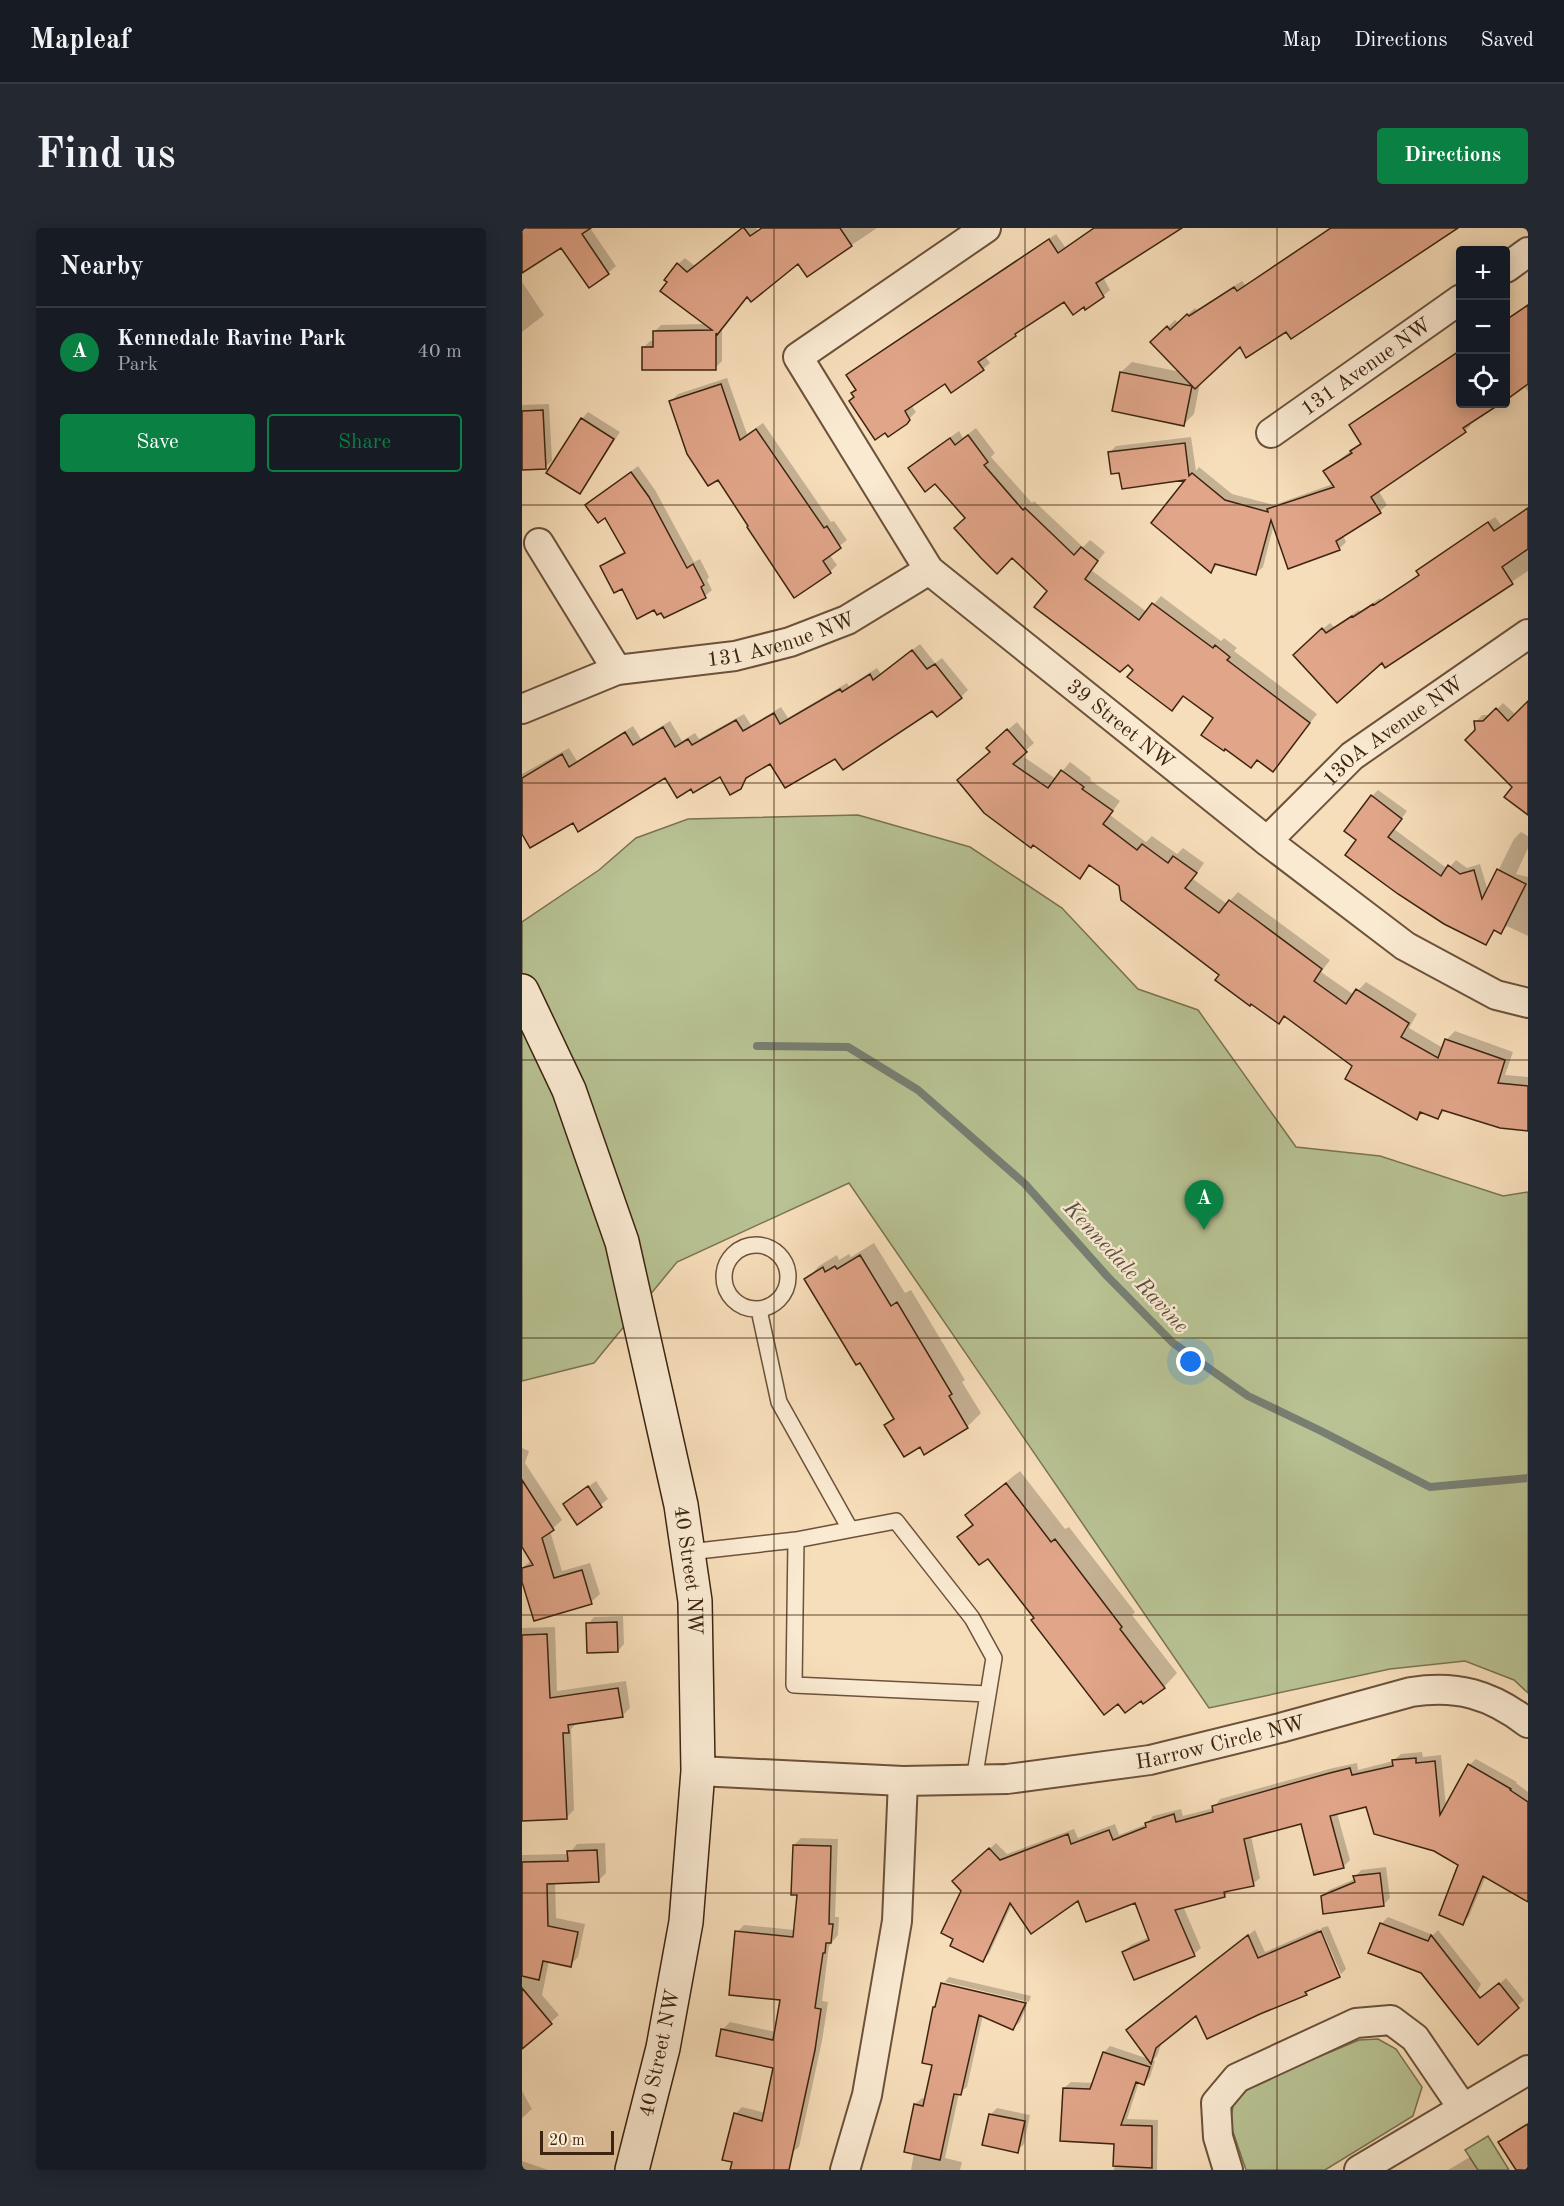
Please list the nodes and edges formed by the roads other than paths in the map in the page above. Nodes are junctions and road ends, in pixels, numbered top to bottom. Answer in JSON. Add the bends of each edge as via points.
{"nodes":[{"id":1,"x":986,"y":228,"type":"edge"},
{"id":2,"x":1528,"y":252,"type":"edge"},
{"id":3,"x":1510,"y":265,"type":"edge"},
{"id":4,"x":1460,"y":300,"type":"edge"},
{"id":5,"x":1271,"y":433,"type":"dead end"},
{"id":6,"x":539,"y":543,"type":"dead end"},
{"id":7,"x":929,"y":570,"type":"junction"},
{"id":8,"x":1528,"y":634,"type":"edge"},
{"id":9,"x":617,"y":670,"type":"junction"},
{"id":10,"x":522,"y":709,"type":"edge"},
{"id":11,"x":1267,"y":841,"type":"junction"},
{"id":12,"x":522,"y":991,"type":"edge"},
{"id":13,"x":1528,"y":1003,"type":"edge"},
{"id":14,"x":759,"y":1310,"type":"junction"},
{"id":15,"x":850,"y":1529,"type":"junction"},
{"id":16,"x":796,"y":1540,"type":"junction"},
{"id":17,"x":689,"y":1552,"type":"junction"},
{"id":18,"x":988,"y":1694,"type":"junction"},
{"id":19,"x":1528,"y":1723,"type":"edge"},
{"id":20,"x":698,"y":1771,"type":"junction"},
{"id":21,"x":974,"y":1780,"type":"junction"},
{"id":22,"x":903,"y":1781,"type":"junction"},
{"id":23,"x":1528,"y":2070,"type":"edge"},
{"id":24,"x":1462,"y":2107,"type":"junction"},
{"id":25,"x":632,"y":2170,"type":"edge"},
{"id":26,"x":845,"y":2170,"type":"edge"},
{"id":27,"x":1228,"y":2170,"type":"edge"},
{"id":28,"x":1359,"y":2170,"type":"edge"}],
"edges":[{"from":1,"to":7,"type":"street","name":"39 Street NW","via":[[798,357]]},
{"from":2,"to":3,"type":"street"},
{"from":4,"to":5,"type":"street","name":"131 Avenue NW"},
{"from":6,"to":9,"type":"street"},
{"from":7,"to":9,"type":"street","name":"131 Avenue NW","via":[[847,620],[790,642],[735,656]]},
{"from":7,"to":11,"type":"street","name":"39 Street NW"},
{"from":8,"to":11,"type":"street","name":"130A Avenue NW","via":[[1352,756]]},
{"from":9,"to":10,"type":"street","name":"131 Avenue NW"},
{"from":11,"to":13,"type":"street","name":"39 Street NW","via":[[1406,946],[1496,995]]},
{"from":12,"to":17,"type":"street","name":"40 Street NW","via":[[569,1090],[622,1242]]},
{"from":14,"to":14,"type":"lane","via":[[738,1305],[730,1297],[723,1278],[729,1259],[745,1247],[756,1245],[776,1252],[783,1260],[788,1281],[778,1300]]},
{"from":14,"to":15,"type":"lane","via":[[779,1402]]},
{"from":15,"to":16,"type":"lane"},
{"from":15,"to":18,"type":"lane","via":[[896,1521],[972,1618],[994,1658]]},
{"from":16,"to":17,"type":"lane"},
{"from":16,"to":18,"type":"lane","via":[[794,1684]]},
{"from":17,"to":20,"type":"street","name":"40 Street NW","via":[[695,1601]]},
{"from":18,"to":21,"type":"lane"},
{"from":19,"to":21,"type":"street","name":"Harrow Circle NW","via":[[1487,1698],[1467,1692],[1429,1690],[1150,1760]]},
{"from":20,"to":22,"type":"street","name":"Harrow Circle NW"},
{"from":20,"to":25,"type":"street","name":"40 Street NW","via":[[686,1922],[663,2048]]},
{"from":21,"to":22,"type":"street","name":"Harrow Circle NW"},
{"from":22,"to":26,"type":"street","via":[[897,1921],[867,2095]]},
{"from":23,"to":24,"type":"street"},
{"from":24,"to":27,"type":"street","via":[[1415,2038],[1391,2020],[1356,2023],[1237,2078],[1216,2103],[1218,2137]]},
{"from":24,"to":28,"type":"street"}]}
